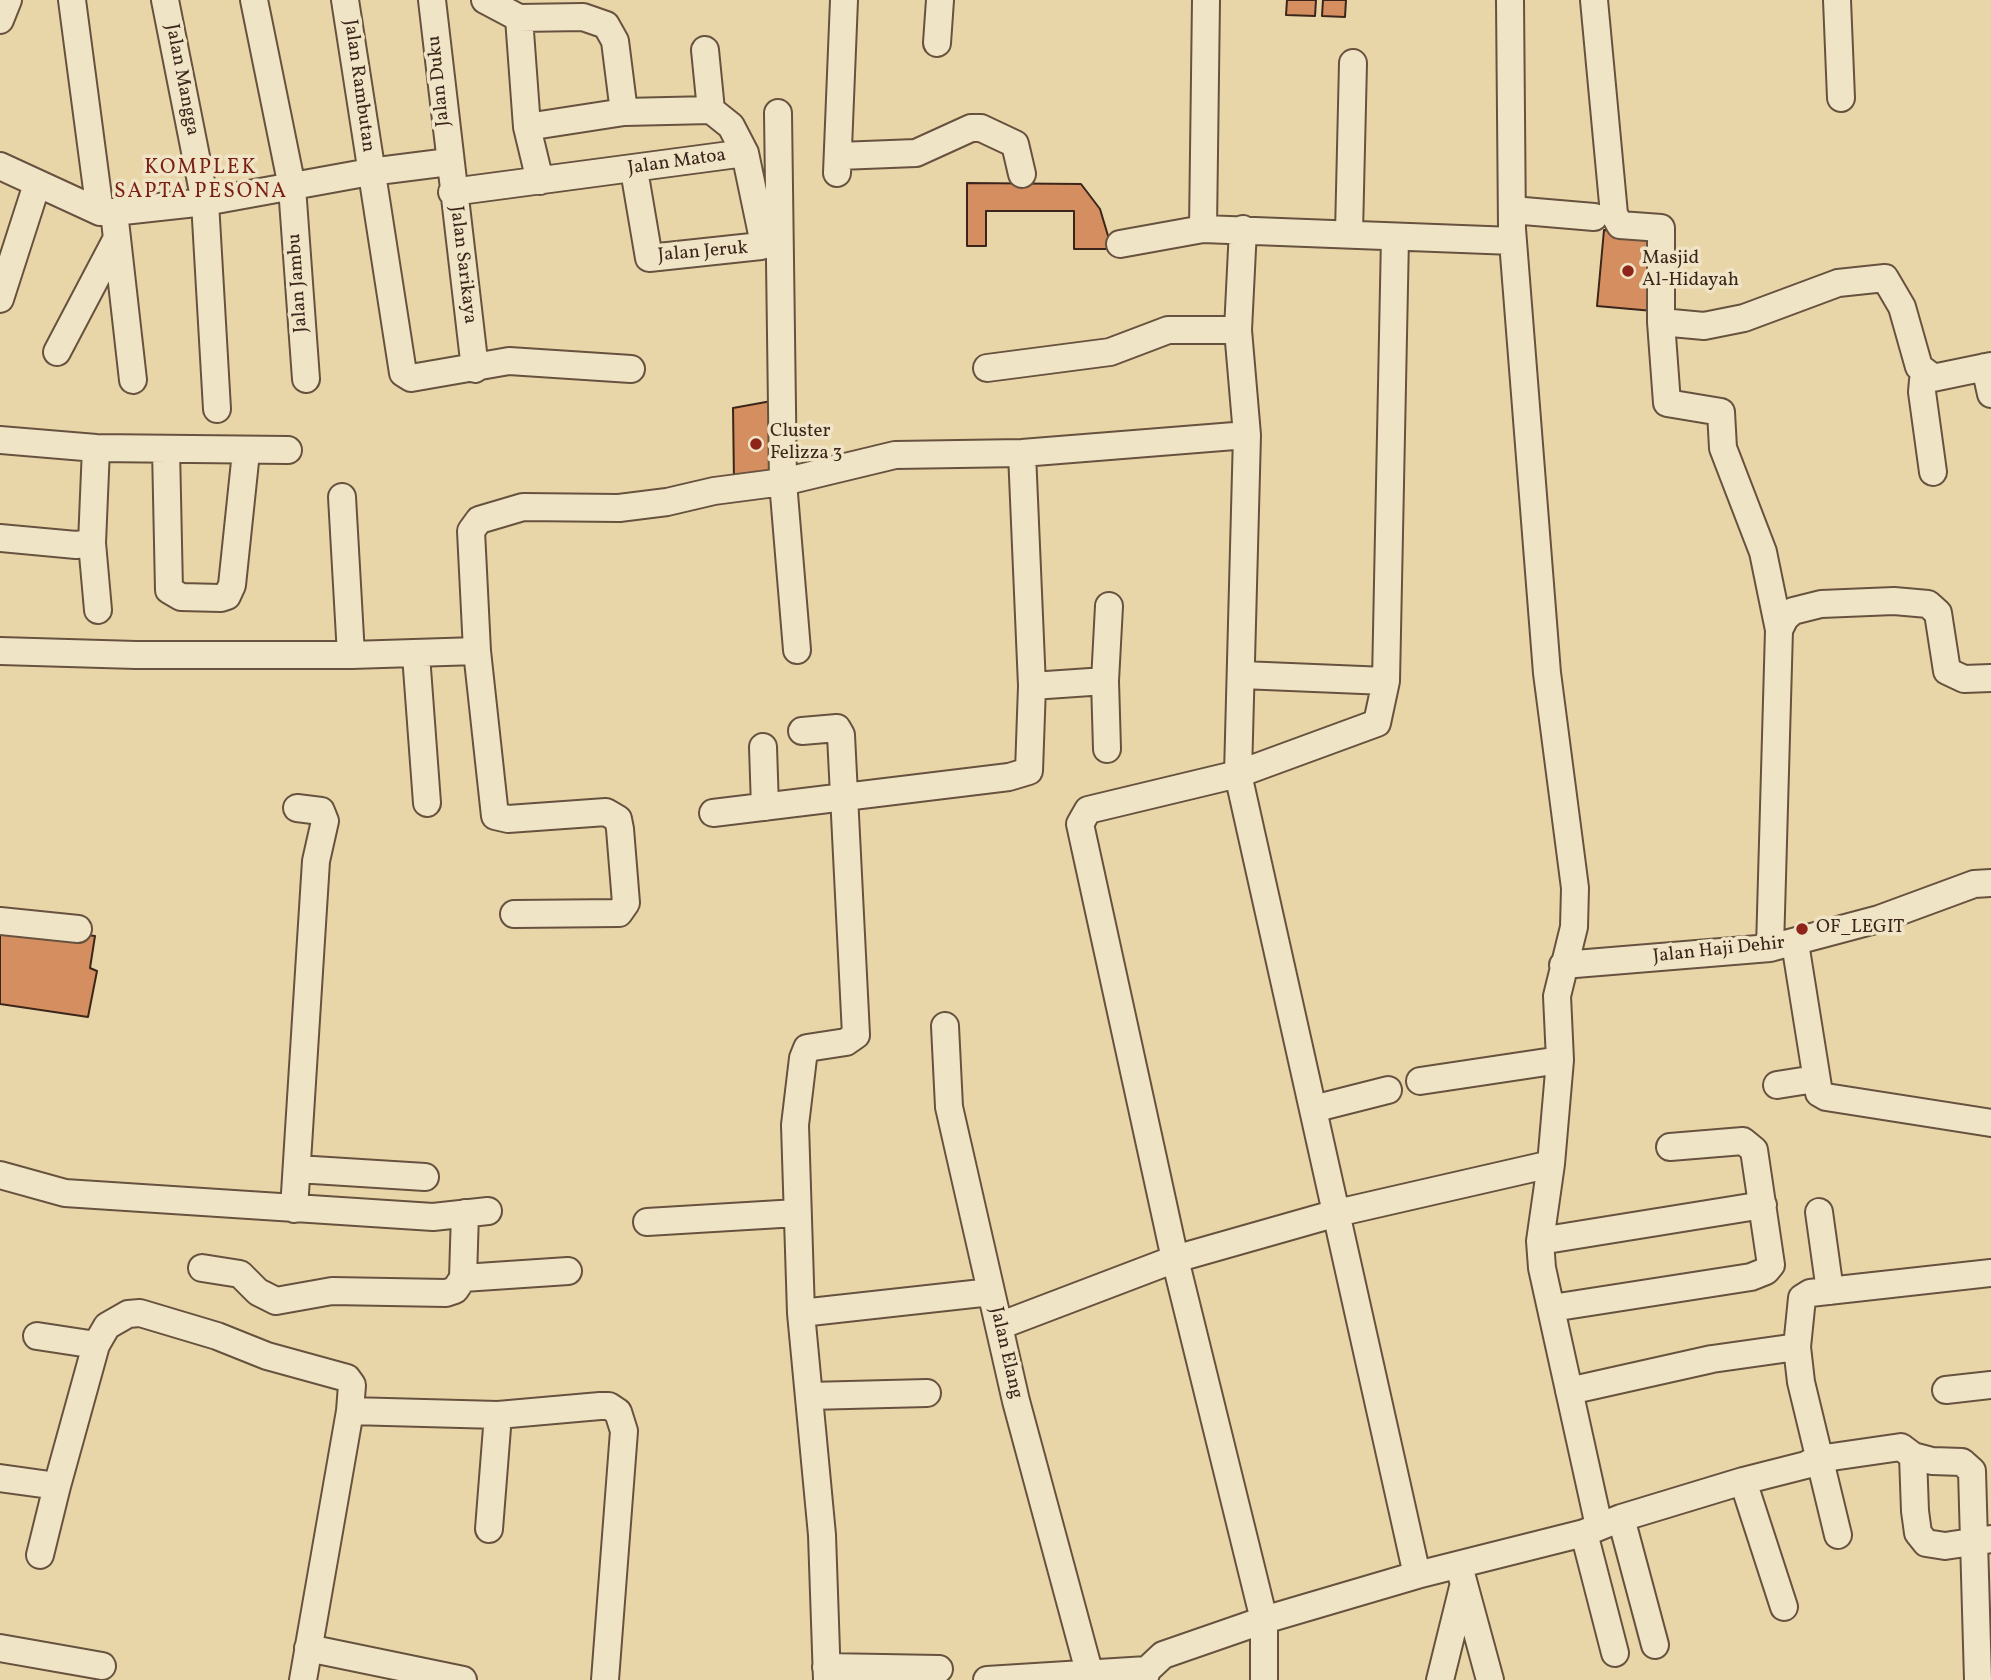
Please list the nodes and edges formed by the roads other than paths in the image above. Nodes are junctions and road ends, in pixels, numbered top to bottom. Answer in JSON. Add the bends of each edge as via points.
{"nodes":[{"id":1,"x":8,"y":0,"type":"edge"},
{"id":2,"x":72,"y":0,"type":"edge"},
{"id":3,"x":165,"y":0,"type":"edge"},
{"id":4,"x":254,"y":0,"type":"edge"},
{"id":5,"x":345,"y":0,"type":"edge"},
{"id":6,"x":432,"y":0,"type":"edge"},
{"id":7,"x":485,"y":0,"type":"edge"},
{"id":8,"x":844,"y":0,"type":"edge"},
{"id":9,"x":940,"y":0,"type":"edge"},
{"id":10,"x":1206,"y":0,"type":"edge"},
{"id":11,"x":1510,"y":0,"type":"edge"},
{"id":12,"x":1594,"y":0,"type":"edge"},
{"id":13,"x":1837,"y":0,"type":"edge"},
{"id":14,"x":519,"y":18,"type":"junction"},
{"id":15,"x":0,"y":20,"type":"edge"},
{"id":16,"x":937,"y":43,"type":"dead end"},
{"id":17,"x":705,"y":50,"type":"dead end"},
{"id":18,"x":1353,"y":63,"type":"dead end"},
{"id":19,"x":1841,"y":99,"type":"dead end"},
{"id":20,"x":711,"y":110,"type":"junction"},
{"id":21,"x":624,"y":112,"type":"junction"},
{"id":22,"x":778,"y":113,"type":"dead end"},
{"id":23,"x":527,"y":127,"type":"junction"},
{"id":24,"x":746,"y":158,"type":"junction"},
{"id":25,"x":449,"y":162,"type":"junction"},
{"id":26,"x":0,"y":166,"type":"edge"},
{"id":27,"x":634,"y":170,"type":"junction"},
{"id":28,"x":370,"y":172,"type":"junction"},
{"id":29,"x":1022,"y":174,"type":"dead end"},
{"id":30,"x":540,"y":181,"type":"junction"},
{"id":31,"x":37,"y":184,"type":"junction"},
{"id":32,"x":292,"y":187,"type":"junction"},
{"id":33,"x":452,"y":192,"type":"junction"},
{"id":34,"x":205,"y":202,"type":"junction"},
{"id":35,"x":1512,"y":210,"type":"junction"},
{"id":36,"x":1594,"y":217,"type":"dead end"},
{"id":37,"x":110,"y":221,"type":"junction"},
{"id":38,"x":1203,"y":229,"type":"junction"},
{"id":39,"x":1243,"y":229,"type":"junction"},
{"id":40,"x":1349,"y":233,"type":"junction"},
{"id":41,"x":1395,"y":237,"type":"junction"},
{"id":42,"x":1513,"y":241,"type":"junction"},
{"id":43,"x":1120,"y":244,"type":"dead end"},
{"id":44,"x":0,"y":299,"type":"edge"},
{"id":45,"x":1661,"y":322,"type":"junction"},
{"id":46,"x":1238,"y":330,"type":"junction"},
{"id":47,"x":57,"y":352,"type":"dead end"},
{"id":48,"x":1988,"y":367,"type":"edge"},
{"id":49,"x":986,"y":368,"type":"dead end"},
{"id":50,"x":475,"y":369,"type":"junction"},
{"id":51,"x":631,"y":369,"type":"dead end"},
{"id":52,"x":1931,"y":376,"type":"junction"},
{"id":53,"x":306,"y":379,"type":"dead end"},
{"id":54,"x":132,"y":380,"type":"dead end"},
{"id":55,"x":1991,"y":394,"type":"edge"},
{"id":56,"x":217,"y":409,"type":"dead end"},
{"id":57,"x":1247,"y":436,"type":"junction"},
{"id":58,"x":0,"y":440,"type":"edge"},
{"id":59,"x":96,"y":448,"type":"junction"},
{"id":60,"x":166,"y":449,"type":"junction"},
{"id":61,"x":288,"y":450,"type":"dead end"},
{"id":62,"x":246,"y":452,"type":"junction"},
{"id":63,"x":1022,"y":453,"type":"junction"},
{"id":64,"x":1933,"y":471,"type":"dead end"},
{"id":65,"x":783,"y":482,"type":"junction"},
{"id":66,"x":342,"y":497,"type":"dead end"},
{"id":67,"x":0,"y":538,"type":"edge"},
{"id":68,"x":92,"y":543,"type":"junction"},
{"id":69,"x":1109,"y":606,"type":"dead end"},
{"id":70,"x":98,"y":610,"type":"dead end"},
{"id":71,"x":1779,"y":630,"type":"junction"},
{"id":72,"x":477,"y":650,"type":"junction"},
{"id":73,"x":797,"y":650,"type":"dead end"},
{"id":74,"x":0,"y":651,"type":"edge"},
{"id":75,"x":351,"y":655,"type":"junction"},
{"id":76,"x":416,"y":655,"type":"junction"},
{"id":77,"x":1242,"y":674,"type":"junction"},
{"id":78,"x":1991,"y":678,"type":"edge"},
{"id":79,"x":1104,"y":681,"type":"junction"},
{"id":80,"x":1386,"y":681,"type":"junction"},
{"id":81,"x":1032,"y":686,"type":"junction"},
{"id":82,"x":802,"y":731,"type":"dead end"},
{"id":83,"x":763,"y":747,"type":"dead end"},
{"id":84,"x":1107,"y":749,"type":"dead end"},
{"id":85,"x":1238,"y":774,"type":"junction"},
{"id":86,"x":845,"y":796,"type":"junction"},
{"id":87,"x":427,"y":803,"type":"dead end"},
{"id":88,"x":765,"y":807,"type":"junction"},
{"id":89,"x":297,"y":808,"type":"dead end"},
{"id":90,"x":713,"y":813,"type":"dead end"},
{"id":91,"x":1991,"y":883,"type":"edge"},
{"id":92,"x":514,"y":914,"type":"dead end"},
{"id":93,"x":0,"y":921,"type":"edge"},
{"id":94,"x":78,"y":929,"type":"dead end"},
{"id":95,"x":1795,"y":943,"type":"junction"},
{"id":96,"x":1770,"y":948,"type":"junction"},
{"id":97,"x":1563,"y":965,"type":"junction"},
{"id":98,"x":945,"y":1026,"type":"dead end"},
{"id":99,"x":1560,"y":1059,"type":"junction"},
{"id":100,"x":1815,"y":1079,"type":"junction"},
{"id":101,"x":1420,"y":1081,"type":"dead end"},
{"id":102,"x":1777,"y":1085,"type":"dead end"},
{"id":103,"x":1388,"y":1090,"type":"dead end"},
{"id":104,"x":1313,"y":1109,"type":"junction"},
{"id":105,"x":1991,"y":1124,"type":"edge"},
{"id":106,"x":1670,"y":1147,"type":"dead end"},
{"id":107,"x":1551,"y":1164,"type":"junction"},
{"id":108,"x":297,"y":1169,"type":"junction"},
{"id":109,"x":0,"y":1175,"type":"edge"},
{"id":110,"x":425,"y":1177,"type":"dead end"},
{"id":111,"x":1763,"y":1205,"type":"junction"},
{"id":112,"x":294,"y":1209,"type":"junction"},
{"id":113,"x":1819,"y":1212,"type":"dead end"},
{"id":114,"x":797,"y":1213,"type":"junction"},
{"id":115,"x":1337,"y":1213,"type":"junction"},
{"id":116,"x":647,"y":1222,"type":"dead end"},
{"id":117,"x":1540,"y":1241,"type":"junction"},
{"id":118,"x":1175,"y":1259,"type":"junction"},
{"id":119,"x":202,"y":1268,"type":"dead end"},
{"id":120,"x":568,"y":1271,"type":"dead end"},
{"id":121,"x":1991,"y":1273,"type":"edge"},
{"id":122,"x":463,"y":1278,"type":"junction"},
{"id":123,"x":1830,"y":1291,"type":"junction"},
{"id":124,"x":991,"y":1292,"type":"junction"},
{"id":125,"x":1552,"y":1308,"type":"junction"},
{"id":126,"x":801,"y":1313,"type":"junction"},
{"id":127,"x":999,"y":1326,"type":"junction"},
{"id":128,"x":37,"y":1336,"type":"dead end"},
{"id":129,"x":96,"y":1345,"type":"junction"},
{"id":130,"x":1797,"y":1347,"type":"junction"},
{"id":131,"x":1991,"y":1385,"type":"edge"},
{"id":132,"x":1945,"y":1390,"type":"dead end"},
{"id":133,"x":1569,"y":1391,"type":"junction"},
{"id":134,"x":927,"y":1393,"type":"dead end"},
{"id":135,"x":809,"y":1396,"type":"junction"},
{"id":136,"x":350,"y":1410,"type":"junction"},
{"id":137,"x":498,"y":1415,"type":"junction"},
{"id":138,"x":1913,"y":1456,"type":"junction"},
{"id":139,"x":1818,"y":1459,"type":"junction"},
{"id":140,"x":0,"y":1478,"type":"edge"},
{"id":141,"x":1743,"y":1480,"type":"junction"},
{"id":142,"x":57,"y":1486,"type":"junction"},
{"id":143,"x":1601,"y":1526,"type":"junction"},
{"id":144,"x":489,"y":1528,"type":"dead end"},
{"id":145,"x":1838,"y":1535,"type":"dead end"},
{"id":146,"x":1984,"y":1540,"type":"edge"},
{"id":147,"x":40,"y":1555,"type":"dead end"},
{"id":148,"x":1417,"y":1575,"type":"junction"},
{"id":149,"x":1461,"y":1576,"type":"junction"},
{"id":150,"x":1784,"y":1607,"type":"dead end"},
{"id":151,"x":1264,"y":1620,"type":"junction"},
{"id":152,"x":1654,"y":1644,"type":"dead end"},
{"id":153,"x":0,"y":1648,"type":"edge"},
{"id":154,"x":308,"y":1648,"type":"junction"},
{"id":155,"x":1615,"y":1653,"type":"dead end"},
{"id":156,"x":102,"y":1667,"type":"dead end"},
{"id":157,"x":939,"y":1669,"type":"dead end"},
{"id":158,"x":827,"y":1673,"type":"edge"},
{"id":159,"x":1090,"y":1675,"type":"junction"},
{"id":160,"x":1146,"y":1675,"type":"edge"},
{"id":161,"x":303,"y":1680,"type":"edge"},
{"id":162,"x":463,"y":1680,"type":"edge"},
{"id":163,"x":604,"y":1680,"type":"edge"},
{"id":164,"x":988,"y":1680,"type":"edge"},
{"id":165,"x":1264,"y":1680,"type":"edge"},
{"id":166,"x":1440,"y":1680,"type":"edge"},
{"id":167,"x":1490,"y":1680,"type":"edge"},
{"id":168,"x":1978,"y":1680,"type":"edge"}],
"edges":[{"from":1,"to":15,"type":"street"},
{"from":2,"to":37,"type":"street"},
{"from":3,"to":34,"type":"street","name":"Jalan Mangga"},
{"from":4,"to":32,"type":"street","name":"Jalan Jambu"},
{"from":5,"to":28,"type":"street","name":"Jalan Rambutan"},
{"from":6,"to":25,"type":"street","name":"Jalan Duku"},
{"from":7,"to":14,"type":"street"},
{"from":8,"to":29,"type":"street","via":[[838,164],[916,153],[971,128],[982,128],[1015,144]]},
{"from":9,"to":16,"type":"street"},
{"from":10,"to":38,"type":"street"},
{"from":11,"to":35,"type":"street"},
{"from":12,"to":45,"type":"street","via":[[1614,214],[1620,225],[1661,228]]},
{"from":13,"to":19,"type":"street"},
{"from":14,"to":21,"type":"street","via":[[583,17],[606,25],[615,41]]},
{"from":14,"to":23,"type":"street"},
{"from":17,"to":20,"type":"street"},
{"from":18,"to":40,"type":"street"},
{"from":20,"to":21,"type":"street"},
{"from":20,"to":24,"type":"street","name":"Jalan Matoa","via":[[732,126]]},
{"from":21,"to":23,"type":"street"},
{"from":22,"to":65,"type":"street"},
{"from":23,"to":30,"type":"street"},
{"from":24,"to":27,"type":"street","name":"Jalan Matoa"},
{"from":24,"to":27,"type":"street","name":"Jalan Jeruk","via":[[761,246],[656,260],[647,255]]},
{"from":25,"to":28,"type":"street"},
{"from":25,"to":33,"type":"street","name":"Jalan Sarikaya"},
{"from":26,"to":31,"type":"street"},
{"from":27,"to":30,"type":"street","name":"Jalan Matoa"},
{"from":28,"to":32,"type":"street"},
{"from":28,"to":50,"type":"street","name":"Jalan Rambutan","via":[[403,373],[411,378]]},
{"from":30,"to":33,"type":"street","name":"Jalan Matoa"},
{"from":31,"to":37,"type":"street"},
{"from":31,"to":44,"type":"street"},
{"from":32,"to":34,"type":"street"},
{"from":32,"to":53,"type":"street","name":"Jalan Jambu"},
{"from":33,"to":50,"type":"street","name":"Jalan Sarikaya"},
{"from":34,"to":37,"type":"street"},
{"from":34,"to":56,"type":"street","name":"Jalan Mangga"},
{"from":35,"to":36,"type":"street"},
{"from":35,"to":42,"type":"street"},
{"from":37,"to":47,"type":"street"},
{"from":37,"to":54,"type":"street"},
{"from":38,"to":39,"type":"street"},
{"from":38,"to":43,"type":"street"},
{"from":39,"to":40,"type":"street"},
{"from":39,"to":46,"type":"street"},
{"from":40,"to":41,"type":"street"},
{"from":41,"to":42,"type":"street"},
{"from":41,"to":80,"type":"street"},
{"from":42,"to":97,"type":"street","via":[[1547,673],[1575,888],[1574,927]]},
{"from":45,"to":52,"type":"street","via":[[1704,326],[1744,318],[1838,282],[1885,278],[1902,307],[1919,367]]},
{"from":45,"to":71,"type":"street","via":[[1667,403],[1721,412],[1723,448],[1763,552]]},
{"from":46,"to":49,"type":"street","via":[[1168,330],[1110,352]]},
{"from":46,"to":57,"type":"street"},
{"from":48,"to":52,"type":"street"},
{"from":48,"to":55,"type":"street"},
{"from":50,"to":51,"type":"street","name":"Jalan Rambutan","via":[[509,360]]},
{"from":52,"to":64,"type":"street","via":[[1923,380],[1922,392]]},
{"from":57,"to":63,"type":"street"},
{"from":57,"to":77,"type":"street"},
{"from":58,"to":59,"type":"street"},
{"from":59,"to":60,"type":"street"},
{"from":59,"to":68,"type":"street"},
{"from":60,"to":62,"type":"street"},
{"from":60,"to":62,"type":"street","via":[[169,590],[181,597],[221,598],[232,585]]},
{"from":61,"to":62,"type":"street"},
{"from":63,"to":65,"type":"street","via":[[895,455]]},
{"from":63,"to":81,"type":"street"},
{"from":65,"to":72,"type":"street","via":[[619,508],[523,508],[479,520],[470,539]]},
{"from":65,"to":73,"type":"street"},
{"from":66,"to":75,"type":"street"},
{"from":67,"to":68,"type":"street"},
{"from":68,"to":70,"type":"street"},
{"from":69,"to":79,"type":"street"},
{"from":71,"to":78,"type":"street","via":[[1793,611],[1821,604],[1928,604],[1938,613],[1947,671],[1964,678]]},
{"from":71,"to":96,"type":"street"},
{"from":72,"to":76,"type":"street"},
{"from":72,"to":92,"type":"street","via":[[495,816],[606,812],[618,818],[620,829],[626,903],[619,913]]},
{"from":74,"to":75,"type":"street"},
{"from":75,"to":76,"type":"street"},
{"from":76,"to":87,"type":"street"},
{"from":77,"to":80,"type":"street"},
{"from":77,"to":85,"type":"street"},
{"from":79,"to":81,"type":"street"},
{"from":79,"to":84,"type":"street"},
{"from":80,"to":85,"type":"street","via":[[1377,723]]},
{"from":81,"to":86,"type":"street","via":[[1027,773]]},
{"from":82,"to":86,"type":"street","via":[[840,731]]},
{"from":83,"to":88,"type":"street"},
{"from":85,"to":104,"type":"street"},
{"from":85,"to":118,"type":"street","via":[[1088,810],[1080,824]]},
{"from":86,"to":88,"type":"street"},
{"from":86,"to":114,"type":"street","via":[[856,1035],[846,1042],[807,1048],[803,1058],[795,1125]]},
{"from":88,"to":90,"type":"street"},
{"from":89,"to":108,"type":"street","via":[[321,811],[325,821],[316,861]]},
{"from":91,"to":95,"type":"street","name":"Jalan Haji Dehir","via":[[1974,884],[1879,919]]},
{"from":93,"to":94,"type":"street"},
{"from":95,"to":96,"type":"street","name":"Jalan Haji Dehir"},
{"from":95,"to":100,"type":"street"},
{"from":96,"to":97,"type":"street","name":"Jalan Haji Dehir"},
{"from":97,"to":99,"type":"street","via":[[1556,1012]]},
{"from":98,"to":124,"type":"street","name":"Jalan Elang","via":[[949,1107]]},
{"from":99,"to":101,"type":"street"},
{"from":99,"to":107,"type":"street"},
{"from":100,"to":102,"type":"street"},
{"from":100,"to":105,"type":"street","via":[[1819,1093],[1826,1097]]},
{"from":103,"to":104,"type":"street"},
{"from":104,"to":115,"type":"street"},
{"from":106,"to":111,"type":"street","via":[[1730,1141],[1749,1144],[1754,1150]]},
{"from":107,"to":115,"type":"street"},
{"from":107,"to":117,"type":"street"},
{"from":108,"to":110,"type":"street"},
{"from":108,"to":112,"type":"street"},
{"from":109,"to":112,"type":"street","via":[[65,1193]]},
{"from":111,"to":117,"type":"street"},
{"from":111,"to":125,"type":"street","via":[[1771,1265],[1760,1274]]},
{"from":112,"to":122,"type":"street","via":[[433,1217],[477,1212]]},
{"from":113,"to":123,"type":"street"},
{"from":114,"to":116,"type":"street"},
{"from":114,"to":126,"type":"street"},
{"from":115,"to":118,"type":"street"},
{"from":115,"to":148,"type":"street"},
{"from":117,"to":125,"type":"street"},
{"from":118,"to":127,"type":"street"},
{"from":118,"to":151,"type":"street"},
{"from":119,"to":122,"type":"street","via":[[240,1274],[257,1292],[276,1301],[332,1291],[438,1295],[455,1290]]},
{"from":120,"to":122,"type":"street"},
{"from":121,"to":123,"type":"street"},
{"from":123,"to":130,"type":"street","via":[[1802,1298]]},
{"from":124,"to":126,"type":"street"},
{"from":124,"to":127,"type":"street","name":"Jalan Elang"},
{"from":125,"to":133,"type":"street"},
{"from":126,"to":135,"type":"street"},
{"from":127,"to":159,"type":"street","name":"Jalan Elang"},
{"from":128,"to":129,"type":"street"},
{"from":129,"to":136,"type":"street","via":[[107,1326],[140,1313],[267,1356],[342,1375],[352,1385]]},
{"from":129,"to":142,"type":"street"},
{"from":130,"to":133,"type":"street","via":[[1712,1359]]},
{"from":130,"to":139,"type":"street"},
{"from":131,"to":132,"type":"street"},
{"from":133,"to":143,"type":"street"},
{"from":134,"to":135,"type":"street"},
{"from":135,"to":158,"type":"street","via":[[822,1535]]},
{"from":136,"to":137,"type":"street"},
{"from":136,"to":154,"type":"street"},
{"from":137,"to":144,"type":"street"},
{"from":137,"to":163,"type":"street","via":[[610,1406],[623,1421]]},
{"from":138,"to":139,"type":"street","via":[[1901,1447]]},
{"from":138,"to":146,"type":"street","via":[[1970,1466]]},
{"from":138,"to":146,"type":"street","via":[[1919,1533],[1926,1543],[1945,1546]]},
{"from":139,"to":141,"type":"street"},
{"from":139,"to":145,"type":"street"},
{"from":140,"to":142,"type":"street"},
{"from":141,"to":143,"type":"street"},
{"from":141,"to":150,"type":"street"},
{"from":142,"to":147,"type":"street"},
{"from":143,"to":149,"type":"street"},
{"from":143,"to":152,"type":"street"},
{"from":143,"to":155,"type":"street"},
{"from":146,"to":168,"type":"street"},
{"from":148,"to":149,"type":"street"},
{"from":148,"to":151,"type":"street"},
{"from":149,"to":166,"type":"street"},
{"from":149,"to":167,"type":"street"},
{"from":151,"to":160,"type":"street","via":[[1163,1655]]},
{"from":151,"to":165,"type":"street"},
{"from":153,"to":156,"type":"street"},
{"from":154,"to":161,"type":"street"},
{"from":154,"to":162,"type":"street"},
{"from":157,"to":158,"type":"street"},
{"from":159,"to":160,"type":"street"},
{"from":159,"to":164,"type":"street"}]}
